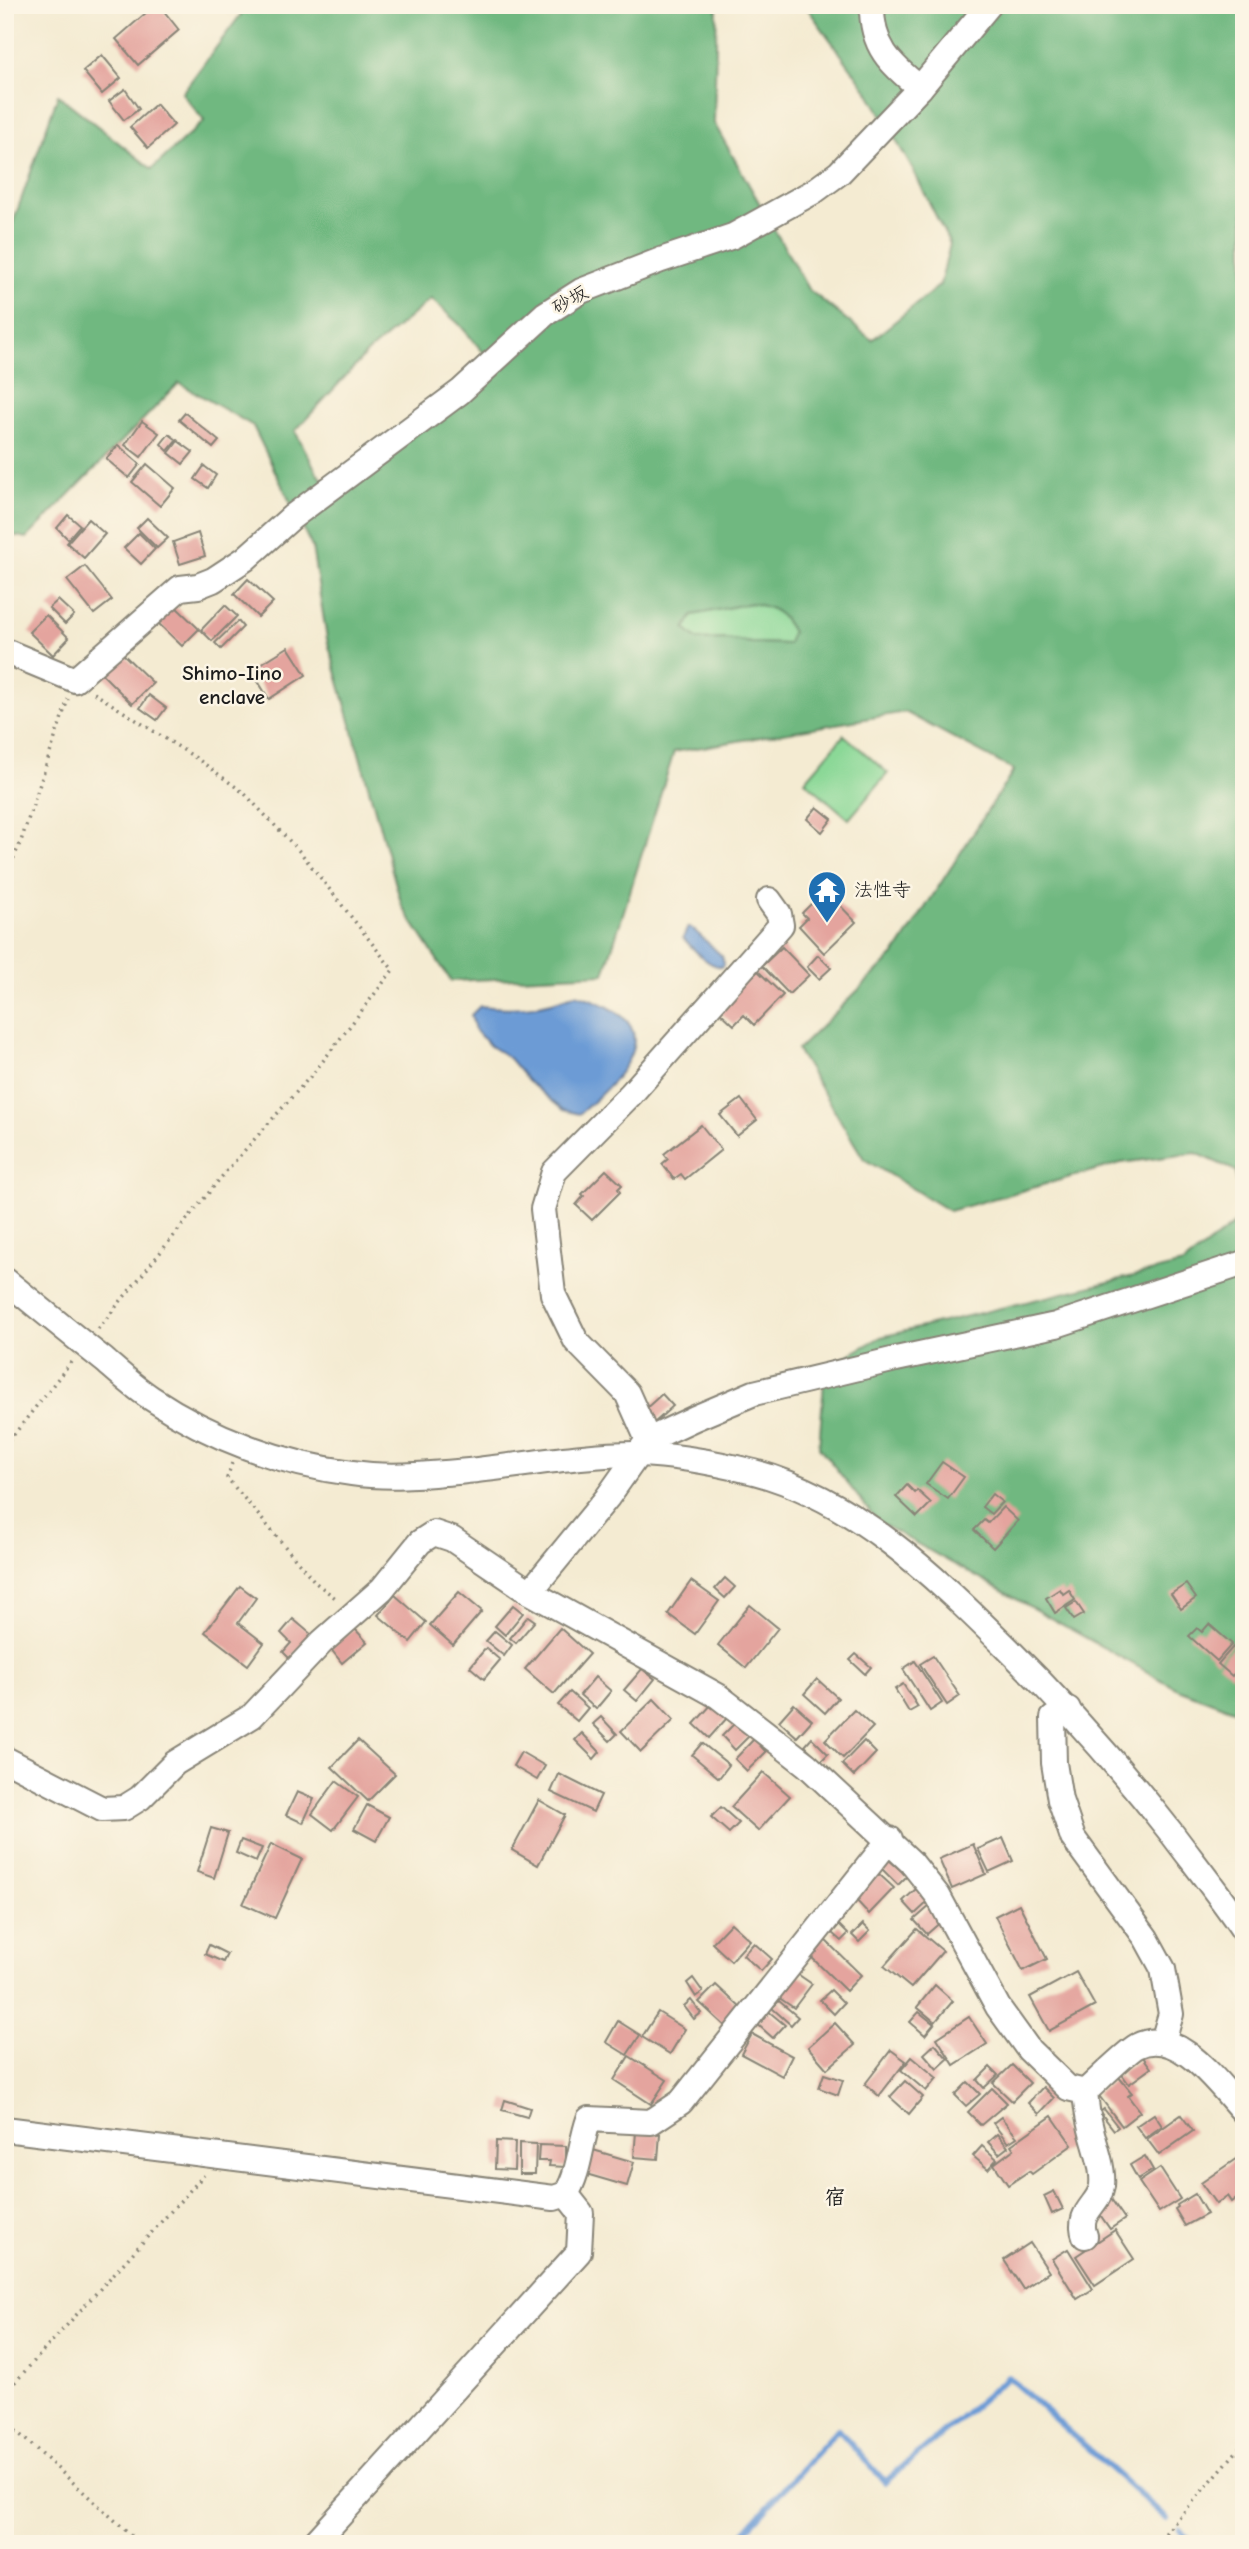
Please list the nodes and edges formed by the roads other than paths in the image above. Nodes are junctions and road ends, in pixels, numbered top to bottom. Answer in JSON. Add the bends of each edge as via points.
{"nodes":[{"id":1,"x":989,"y":5,"type":"edge"},
{"id":2,"x":872,"y":7,"type":"edge"},
{"id":3,"x":920,"y":88,"type":"junction"},
{"id":4,"x":5,"y":651,"type":"edge"},
{"id":5,"x":769,"y":900,"type":"dead end"},
{"id":6,"x":1244,"y":1263,"type":"edge"},
{"id":7,"x":5,"y":1280,"type":"edge"},
{"id":8,"x":643,"y":1447,"type":"junction"},
{"id":9,"x":530,"y":1592,"type":"junction"},
{"id":10,"x":1068,"y":1709,"type":"junction"},
{"id":11,"x":5,"y":1759,"type":"edge"},
{"id":12,"x":890,"y":1839,"type":"junction"},
{"id":13,"x":1244,"y":1931,"type":"edge"},
{"id":14,"x":1163,"y":2041,"type":"junction"},
{"id":15,"x":1085,"y":2092,"type":"junction"},
{"id":16,"x":1244,"y":2112,"type":"edge"},
{"id":17,"x":5,"y":2129,"type":"edge"},
{"id":18,"x":566,"y":2194,"type":"junction"},
{"id":19,"x":1085,"y":2236,"type":"dead end"},
{"id":20,"x":314,"y":2544,"type":"edge"}],
"edges":[{"from":1,"to":3,"type":"street","name":"砂坂"},
{"from":2,"to":3,"type":"street","via":[[877,39],[891,65]]},
{"from":3,"to":4,"type":"street","name":"砂坂","via":[[839,173],[813,192],[733,236],[581,291],[545,314],[460,391],[292,517],[245,559],[213,580],[180,588],[75,680]]},
{"from":5,"to":8,"type":"street","via":[[781,925],[631,1094],[554,1172],[543,1209],[553,1294],[576,1340],[627,1393]]},
{"from":6,"to":8,"type":"street","via":[[1056,1325],[754,1393]]},
{"from":7,"to":8,"type":"street","via":[[148,1396],[238,1444],[291,1461],[354,1474],[400,1475]]},
{"from":8,"to":9,"type":"street"},
{"from":8,"to":10,"type":"street","via":[[796,1485],[847,1512],[956,1598]]},
{"from":9,"to":11,"type":"street","via":[[452,1539],[434,1533],[420,1542],[382,1589],[252,1716],[175,1763],[124,1808],[102,1809]]},
{"from":9,"to":12,"type":"street","via":[[718,1696],[807,1765]]},
{"from":10,"to":13,"type":"street","via":[[1128,1777]]},
{"from":10,"to":14,"type":"street","via":[[1053,1718],[1060,1800],[1073,1838],[1146,1938],[1163,1969],[1171,2014]]},
{"from":12,"to":15,"type":"street","via":[[938,1896],[998,2007],[1029,2050],[1068,2088]]},
{"from":12,"to":18,"type":"street","via":[[681,2102],[651,2122],[589,2119],[575,2180]]},
{"from":14,"to":15,"type":"street","via":[[1138,2046]]},
{"from":14,"to":16,"type":"street","via":[[1187,2052]]},
{"from":15,"to":19,"type":"street","via":[[1102,2188],[1087,2211],[1082,2227]]},
{"from":17,"to":18,"type":"street","via":[[554,2198]]},
{"from":18,"to":20,"type":"street","via":[[581,2213],[579,2252]]}]}
